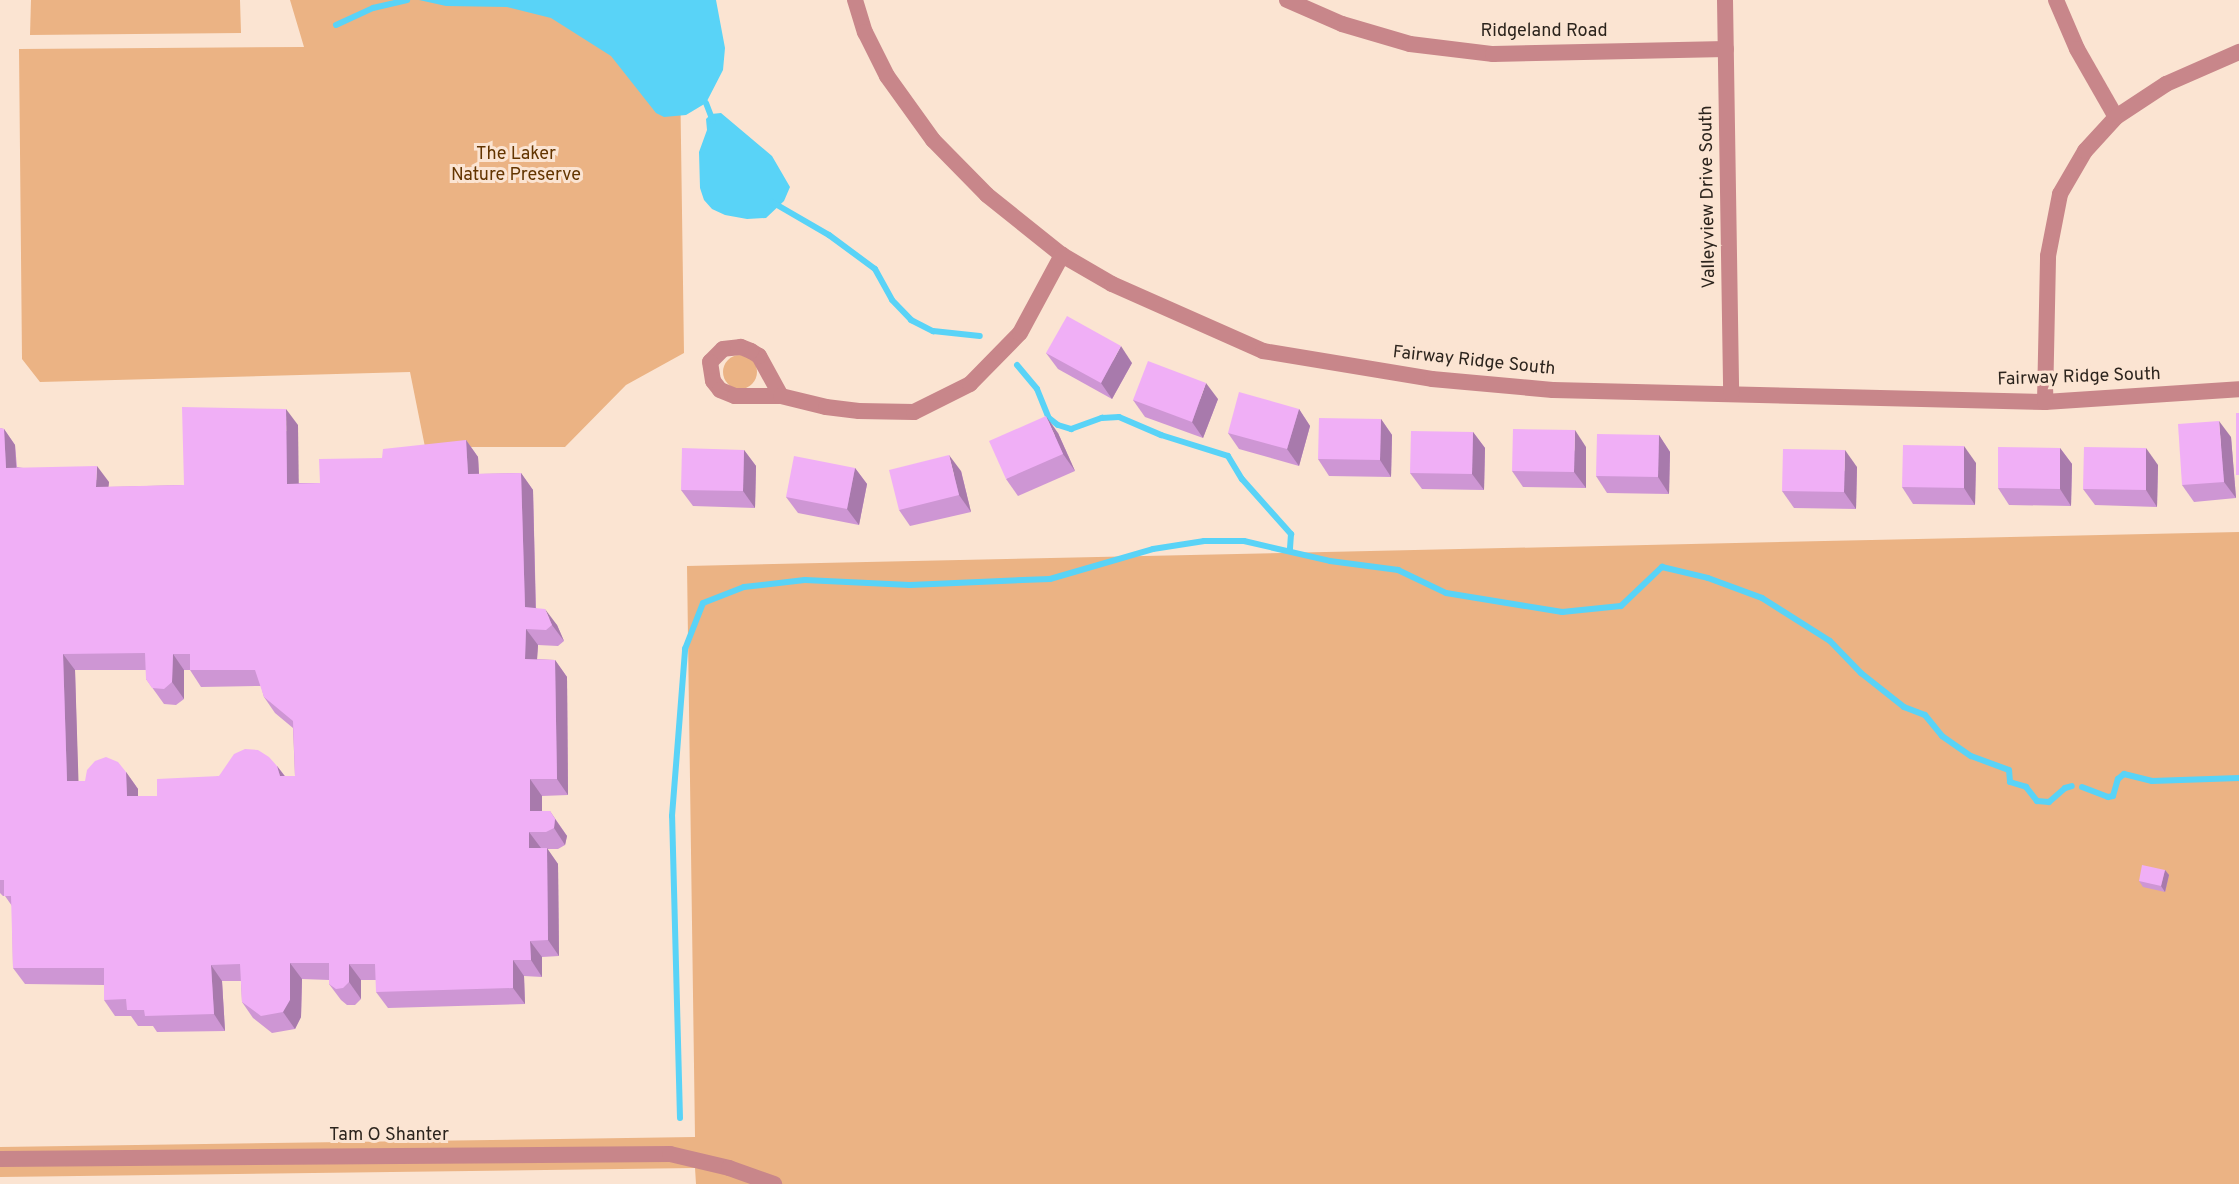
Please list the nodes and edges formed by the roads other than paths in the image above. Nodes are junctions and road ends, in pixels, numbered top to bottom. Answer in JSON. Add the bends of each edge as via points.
{"nodes":[{"id":1,"x":855,"y":0,"type":"edge"},
{"id":2,"x":1287,"y":0,"type":"edge"},
{"id":3,"x":1725,"y":0,"type":"edge"},
{"id":4,"x":2056,"y":0,"type":"edge"},
{"id":5,"x":1726,"y":49,"type":"junction"},
{"id":6,"x":2239,"y":52,"type":"edge"},
{"id":7,"x":2116,"y":117,"type":"junction"},
{"id":8,"x":1062,"y":255,"type":"junction"},
{"id":9,"x":2239,"y":389,"type":"edge"},
{"id":10,"x":1731,"y":394,"type":"junction"},
{"id":11,"x":781,"y":396,"type":"dead end"},
{"id":12,"x":2045,"y":402,"type":"junction"},
{"id":13,"x":0,"y":1159,"type":"edge"},
{"id":14,"x":774,"y":1184,"type":"edge"}],
"edges":[{"from":1,"to":8,"type":"street","name":"Fairway Ridge South","via":[[864,32],[887,76],[933,140],[987,195]]},
{"from":2,"to":5,"type":"street","name":"Ridgeland Road","via":[[1342,24],[1410,44],[1493,54]]},
{"from":3,"to":5,"type":"street","name":"Valleyview Drive South"},
{"from":4,"to":7,"type":"street","via":[[2077,49]]},
{"from":5,"to":10,"type":"street","name":"Valleyview Drive South"},
{"from":6,"to":7,"type":"street","via":[[2166,85]]},
{"from":7,"to":12,"type":"street","via":[[2085,151],[2060,194],[2048,256]]},
{"from":8,"to":10,"type":"street","name":"Fairway Ridge South","via":[[1112,284],[1263,351],[1432,379],[1539,389]]},
{"from":8,"to":11,"type":"street","via":[[1020,333],[970,384],[943,400],[914,412],[859,411]]},
{"from":9,"to":12,"type":"street","name":"Fairway Ridge South"},
{"from":10,"to":12,"type":"street","name":"Fairway Ridge South"},
{"from":13,"to":14,"type":"street","name":"Tam O Shanter","via":[[670,1154]]}]}
